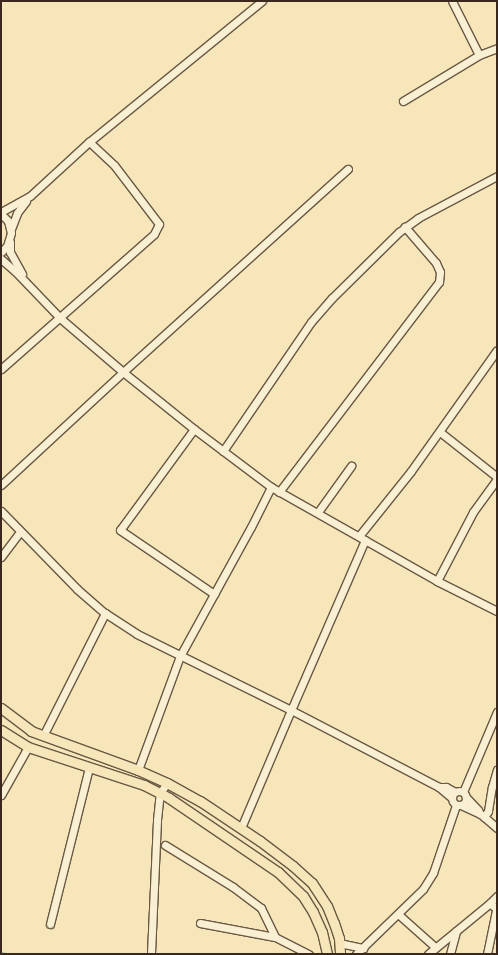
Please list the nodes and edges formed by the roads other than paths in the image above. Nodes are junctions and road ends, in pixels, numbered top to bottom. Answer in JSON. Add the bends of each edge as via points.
{"nodes":[{"id":1,"x":262,"y":1,"type":"edge"},
{"id":2,"x":452,"y":1,"type":"edge"},
{"id":3,"x":497,"y":48,"type":"edge"},
{"id":4,"x":480,"y":55,"type":"junction"},
{"id":5,"x":402,"y":101,"type":"dead end"},
{"id":6,"x":89,"y":142,"type":"junction"},
{"id":7,"x":348,"y":169,"type":"dead end"},
{"id":8,"x":497,"y":176,"type":"edge"},
{"id":9,"x":30,"y":196,"type":"junction"},
{"id":10,"x":1,"y":213,"type":"edge"},
{"id":11,"x":405,"y":227,"type":"junction"},
{"id":12,"x":11,"y":229,"type":"junction"},
{"id":13,"x":10,"y":241,"type":"junction"},
{"id":14,"x":1,"y":252,"type":"edge"},
{"id":15,"x":1,"y":260,"type":"edge"},
{"id":16,"x":26,"y":282,"type":"junction"},
{"id":17,"x":60,"y":318,"type":"junction"},
{"id":18,"x":497,"y":350,"type":"edge"},
{"id":19,"x":1,"y":369,"type":"edge"},
{"id":20,"x":124,"y":372,"type":"junction"},
{"id":21,"x":194,"y":429,"type":"junction"},
{"id":22,"x":440,"y":432,"type":"junction"},
{"id":23,"x":223,"y":451,"type":"junction"},
{"id":24,"x":351,"y":466,"type":"dead end"},
{"id":25,"x":497,"y":478,"type":"edge"},
{"id":26,"x":1,"y":485,"type":"edge"},
{"id":27,"x":270,"y":487,"type":"junction"},
{"id":28,"x":279,"y":492,"type":"junction"},
{"id":29,"x":1,"y":511,"type":"edge"},
{"id":30,"x":318,"y":512,"type":"junction"},
{"id":31,"x":20,"y":532,"type":"junction"},
{"id":32,"x":362,"y":538,"type":"junction"},
{"id":33,"x":1,"y":557,"type":"edge"},
{"id":34,"x":437,"y":580,"type":"junction"},
{"id":35,"x":214,"y":594,"type":"junction"},
{"id":36,"x":497,"y":611,"type":"edge"},
{"id":37,"x":105,"y":614,"type":"junction"},
{"id":38,"x":180,"y":656,"type":"junction"},
{"id":39,"x":1,"y":708,"type":"edge"},
{"id":40,"x":291,"y":710,"type":"junction"},
{"id":41,"x":497,"y":712,"type":"edge"},
{"id":42,"x":1,"y":730,"type":"edge"},
{"id":43,"x":43,"y":736,"type":"junction"},
{"id":44,"x":28,"y":747,"type":"junction"},
{"id":45,"x":89,"y":767,"type":"junction"},
{"id":46,"x":138,"y":770,"type":"junction"},
{"id":47,"x":497,"y":770,"type":"edge"},
{"id":48,"x":496,"y":780,"type":"edge"},
{"id":49,"x":167,"y":783,"type":"junction"},
{"id":50,"x":160,"y":793,"type":"junction"},
{"id":51,"x":1,"y":795,"type":"edge"},
{"id":52,"x":453,"y":795,"type":"junction"},
{"id":53,"x":465,"y":795,"type":"junction"},
{"id":54,"x":458,"y":805,"type":"junction"},
{"id":55,"x":482,"y":816,"type":"junction"},
{"id":56,"x":241,"y":828,"type":"junction"},
{"id":57,"x":497,"y":828,"type":"edge"},
{"id":58,"x":165,"y":845,"type":"dead end"},
{"id":59,"x":497,"y":896,"type":"edge"},
{"id":60,"x":490,"y":903,"type":"junction"},
{"id":61,"x":496,"y":910,"type":"edge"},
{"id":62,"x":398,"y":914,"type":"junction"},
{"id":63,"x":200,"y":922,"type":"dead end"},
{"id":64,"x":50,"y":924,"type":"dead end"},
{"id":65,"x":456,"y":931,"type":"junction"},
{"id":66,"x":275,"y":937,"type":"junction"},
{"id":67,"x":339,"y":943,"type":"junction"},
{"id":68,"x":435,"y":946,"type":"junction"},
{"id":69,"x":363,"y":948,"type":"junction"},
{"id":70,"x":151,"y":953,"type":"edge"},
{"id":71,"x":309,"y":954,"type":"edge"},
{"id":72,"x":327,"y":954,"type":"edge"},
{"id":73,"x":340,"y":954,"type":"edge"},
{"id":74,"x":356,"y":954,"type":"edge"},
{"id":75,"x":428,"y":954,"type":"edge"},
{"id":76,"x":450,"y":954,"type":"edge"},
{"id":77,"x":487,"y":954,"type":"edge"}],
"edges":[{"from":1,"to":6,"type":"street"},
{"from":2,"to":4,"type":"street"},
{"from":3,"to":4,"type":"street"},
{"from":4,"to":5,"type":"street"},
{"from":6,"to":9,"type":"street"},
{"from":6,"to":17,"type":"street","via":[[114,165],[159,224],[154,234]]},
{"from":7,"to":20,"type":"street"},
{"from":8,"to":11,"type":"street"},
{"from":9,"to":10,"type":"street"},
{"from":9,"to":12,"type":"street","via":[[17,213]]},
{"from":10,"to":12,"type":"street"},
{"from":11,"to":23,"type":"street","via":[[311,322]]},
{"from":11,"to":28,"type":"street","via":[[436,263],[440,272],[439,282]]},
{"from":12,"to":13,"type":"street"},
{"from":13,"to":14,"type":"street"},
{"from":13,"to":16,"type":"street","via":[[10,252]]},
{"from":15,"to":16,"type":"street"},
{"from":16,"to":17,"type":"street"},
{"from":17,"to":19,"type":"street"},
{"from":17,"to":20,"type":"street"},
{"from":18,"to":22,"type":"street"},
{"from":20,"to":21,"type":"street"},
{"from":20,"to":26,"type":"street"},
{"from":21,"to":23,"type":"street"},
{"from":21,"to":35,"type":"street","via":[[120,530]]},
{"from":22,"to":25,"type":"street"},
{"from":22,"to":32,"type":"street"},
{"from":23,"to":27,"type":"street"},
{"from":24,"to":30,"type":"street"},
{"from":25,"to":34,"type":"street","via":[[473,512]]},
{"from":27,"to":28,"type":"street"},
{"from":27,"to":35,"type":"street"},
{"from":28,"to":30,"type":"street"},
{"from":29,"to":31,"type":"street"},
{"from":30,"to":32,"type":"street"},
{"from":31,"to":33,"type":"street"},
{"from":31,"to":37,"type":"street"},
{"from":32,"to":34,"type":"street"},
{"from":32,"to":40,"type":"street"},
{"from":34,"to":36,"type":"street"},
{"from":35,"to":38,"type":"street"},
{"from":37,"to":38,"type":"street"},
{"from":37,"to":43,"type":"street"},
{"from":38,"to":40,"type":"street"},
{"from":38,"to":46,"type":"street"},
{"from":39,"to":43,"type":"main road","via":[[31,731]]},
{"from":40,"to":52,"type":"street","via":[[439,787],[446,787]]},
{"from":40,"to":56,"type":"street"},
{"from":41,"to":53,"type":"street"},
{"from":42,"to":44,"type":"main road"},
{"from":43,"to":46,"type":"main road"},
{"from":44,"to":45,"type":"main road"},
{"from":44,"to":51,"type":"street"},
{"from":45,"to":50,"type":"main road","via":[[144,785]]},
{"from":45,"to":64,"type":"street"},
{"from":46,"to":49,"type":"main road"},
{"from":47,"to":48,"type":"street"},
{"from":48,"to":55,"type":"street","via":[[488,812]]},
{"from":49,"to":50,"type":"street"},
{"from":49,"to":56,"type":"main road"},
{"from":50,"to":70,"type":"street"},
{"from":50,"to":72,"type":"main road","via":[[291,883],[303,896],[318,923]]},
{"from":52,"to":53,"type":"street"},
{"from":52,"to":54,"type":"street"},
{"from":53,"to":54,"type":"street","via":[[465,803]]},
{"from":53,"to":55,"type":"street"},
{"from":54,"to":55,"type":"street"},
{"from":54,"to":62,"type":"street","via":[[423,889]]},
{"from":55,"to":57,"type":"street"},
{"from":56,"to":67,"type":"main road","via":[[312,883],[334,922]]},
{"from":58,"to":66,"type":"street","via":[[233,887],[261,908]]},
{"from":59,"to":60,"type":"street"},
{"from":60,"to":61,"type":"street"},
{"from":60,"to":65,"type":"street"},
{"from":61,"to":77,"type":"street"},
{"from":62,"to":68,"type":"street"},
{"from":62,"to":69,"type":"street"},
{"from":63,"to":66,"type":"street"},
{"from":65,"to":68,"type":"street"},
{"from":65,"to":76,"type":"street"},
{"from":66,"to":71,"type":"street"},
{"from":67,"to":69,"type":"street"},
{"from":67,"to":73,"type":"main road"},
{"from":68,"to":75,"type":"street"},
{"from":69,"to":74,"type":"street"}]}
